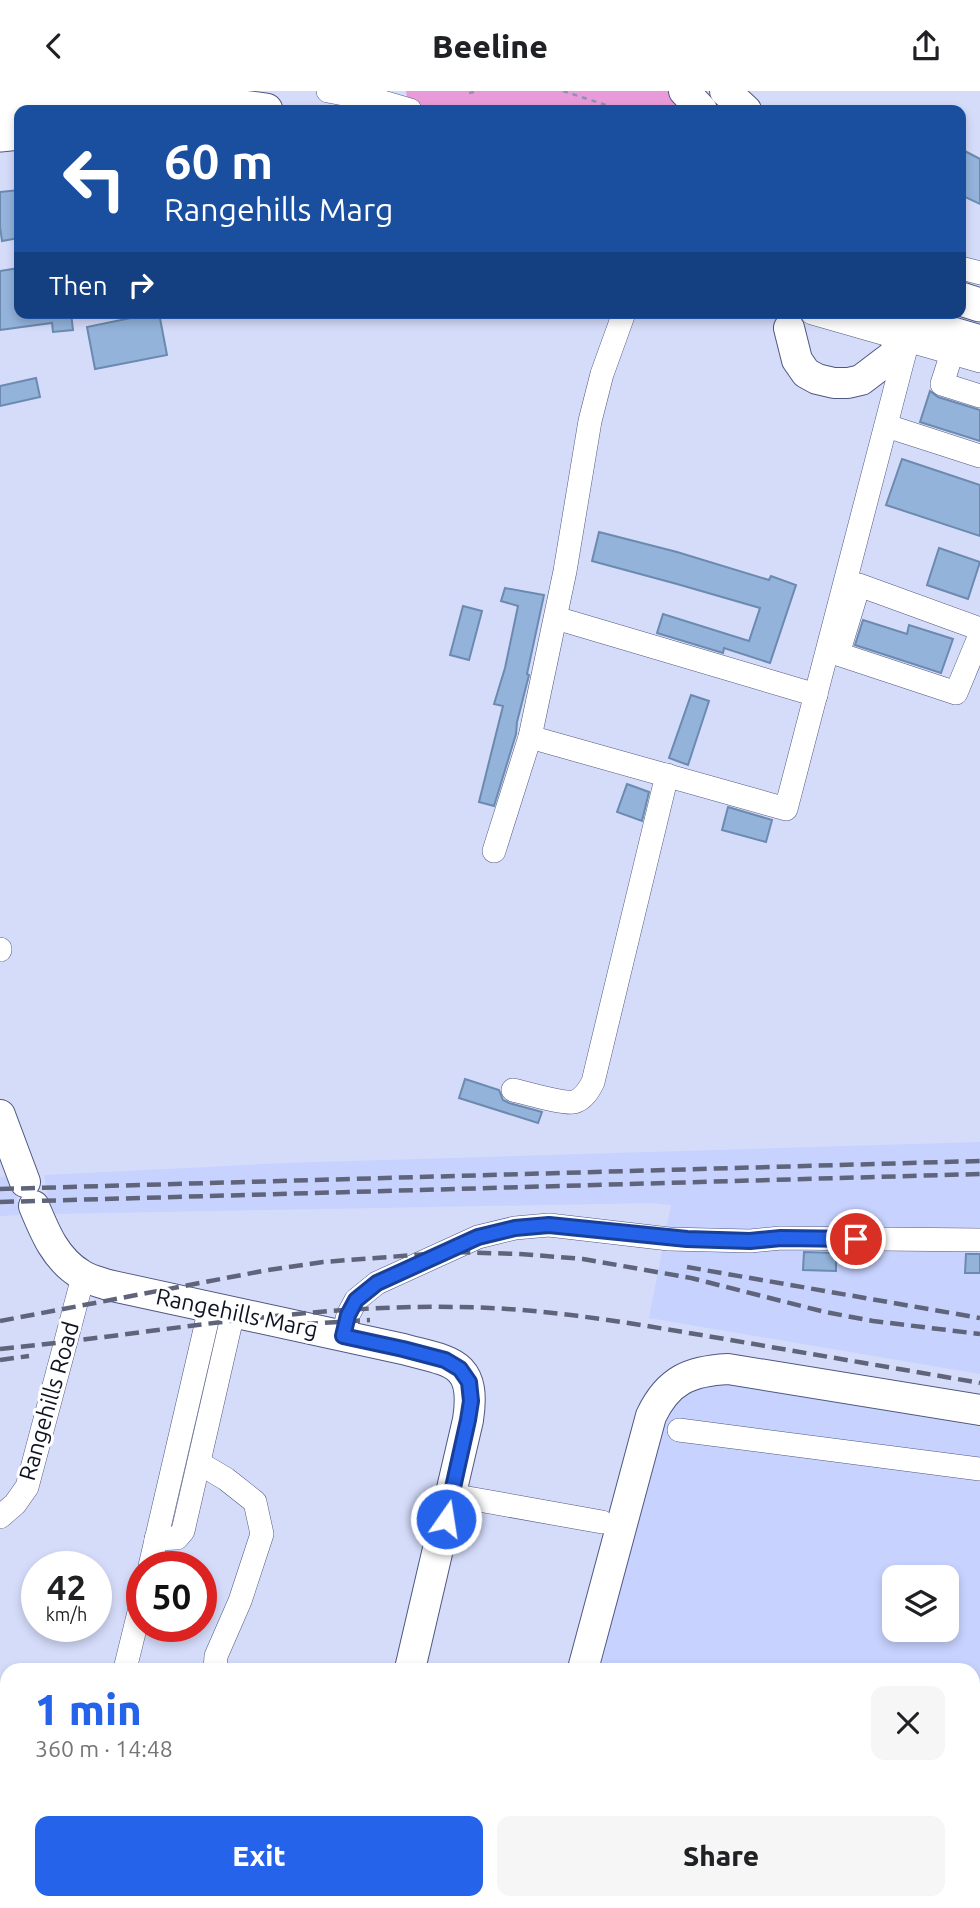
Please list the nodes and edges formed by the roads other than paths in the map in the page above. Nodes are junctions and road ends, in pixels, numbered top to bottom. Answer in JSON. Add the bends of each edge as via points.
{"nodes":[{"id":1,"x":328,"y":91,"type":"edge"},
{"id":2,"x":684,"y":91,"type":"edge"},
{"id":3,"x":704,"y":91,"type":"edge"},
{"id":4,"x":725,"y":91,"type":"edge"},
{"id":5,"x":206,"y":96,"type":"edge"},
{"id":6,"x":0,"y":104,"type":"edge"},
{"id":7,"x":245,"y":105,"type":"edge"},
{"id":8,"x":393,"y":105,"type":"edge"},
{"id":9,"x":697,"y":105,"type":"edge"},
{"id":10,"x":719,"y":105,"type":"edge"},
{"id":11,"x":740,"y":105,"type":"edge"},
{"id":12,"x":622,"y":319,"type":"edge"},
{"id":13,"x":800,"y":321,"type":"edge"},
{"id":14,"x":900,"y":325,"type":"edge"},
{"id":15,"x":966,"y":348,"type":"edge"},
{"id":16,"x":980,"y":361,"type":"edge"},
{"id":17,"x":980,"y":396,"type":"edge"},
{"id":18,"x":887,"y":426,"type":"junction"},
{"id":19,"x":980,"y":456,"type":"edge"},
{"id":20,"x":556,"y":618,"type":"junction"},
{"id":21,"x":980,"y":629,"type":"edge"},
{"id":22,"x":980,"y":635,"type":"edge"},
{"id":23,"x":833,"y":652,"type":"junction"},
{"id":24,"x":816,"y":695,"type":"junction"},
{"id":25,"x":530,"y":737,"type":"junction"},
{"id":26,"x":667,"y":775,"type":"junction"},
{"id":27,"x":494,"y":851,"type":"dead end"},
{"id":28,"x":513,"y":1090,"type":"dead end"},
{"id":29,"x":0,"y":1115,"type":"edge"},
{"id":30,"x":980,"y":1240,"type":"edge"},
{"id":31,"x":83,"y":1277,"type":"junction"},
{"id":32,"x":222,"y":1310,"type":"junction"},
{"id":33,"x":343,"y":1336,"type":"junction"},
{"id":34,"x":980,"y":1410,"type":"edge"},
{"id":35,"x":679,"y":1430,"type":"dead end"},
{"id":36,"x":198,"y":1463,"type":"junction"},
{"id":37,"x":980,"y":1469,"type":"edge"},
{"id":38,"x":451,"y":1495,"type":"junction"},
{"id":39,"x":0,"y":1517,"type":"edge"},
{"id":40,"x":602,"y":1523,"type":"dead end"},
{"id":41,"x":156,"y":1539,"type":"junction"},
{"id":42,"x":153,"y":1551,"type":"edge"},
{"id":43,"x":132,"y":1642,"type":"edge"},
{"id":44,"x":126,"y":1663,"type":"edge"},
{"id":45,"x":215,"y":1663,"type":"edge"},
{"id":46,"x":411,"y":1663,"type":"edge"},
{"id":47,"x":585,"y":1663,"type":"edge"}],
"edges":[{"from":1,"to":8,"type":"street"},
{"from":2,"to":9,"type":"main road"},
{"from":3,"to":10,"type":"main road"},
{"from":4,"to":11,"type":"main road"},
{"from":5,"to":6,"type":"highway","via":[[99,95]]},
{"from":5,"to":7,"type":"highway"},
{"from":12,"to":20,"type":"street","via":[[590,421]]},
{"from":13,"to":14,"type":"street"},
{"from":13,"to":14,"type":"main road","via":[[797,360],[806,373],[834,383],[861,380],[880,367]]},
{"from":14,"to":15,"type":"highway"},
{"from":14,"to":18,"type":"street"},
{"from":15,"to":16,"type":"street"},
{"from":15,"to":17,"type":"street","via":[[942,384]]},
{"from":18,"to":19,"type":"street"},
{"from":18,"to":23,"type":"street"},
{"from":20,"to":24,"type":"street"},
{"from":20,"to":25,"type":"street"},
{"from":21,"to":23,"type":"street","via":[[859,585]]},
{"from":22,"to":23,"type":"street","via":[[956,694]]},
{"from":23,"to":24,"type":"street"},
{"from":24,"to":26,"type":"street","via":[[786,809]]},
{"from":25,"to":26,"type":"street"},
{"from":25,"to":27,"type":"street"},
{"from":26,"to":28,"type":"street","via":[[593,1082],[575,1102]]},
{"from":29,"to":31,"type":"main road","name":"Rangehills Marg","via":[[47,1237],[63,1261]]},
{"from":30,"to":33,"type":"street","via":[[669,1239],[549,1225],[515,1228],[478,1237],[377,1283],[356,1300]]},
{"from":31,"to":32,"type":"main road","name":"Rangehills Marg"},
{"from":31,"to":39,"type":"street","name":"Rangehills Road","via":[[27,1487]]},
{"from":32,"to":33,"type":"main road","name":"Rangehills Marg"},
{"from":32,"to":36,"type":"street"},
{"from":32,"to":41,"type":"street"},
{"from":33,"to":38,"type":"main road","name":"Rangehills Marg","via":[[445,1360],[460,1369],[469,1382],[471,1401]]},
{"from":34,"to":47,"type":"main road","via":[[729,1369],[707,1370],[672,1386],[651,1416]]},
{"from":35,"to":37,"type":"street"},
{"from":36,"to":41,"type":"street","via":[[180,1536]]},
{"from":36,"to":45,"type":"street","via":[[255,1501],[262,1534]]},
{"from":38,"to":40,"type":"street"},
{"from":38,"to":46,"type":"main road","name":"Rangehills Marg"},
{"from":41,"to":42,"type":"street"},
{"from":43,"to":44,"type":"street"}]}
